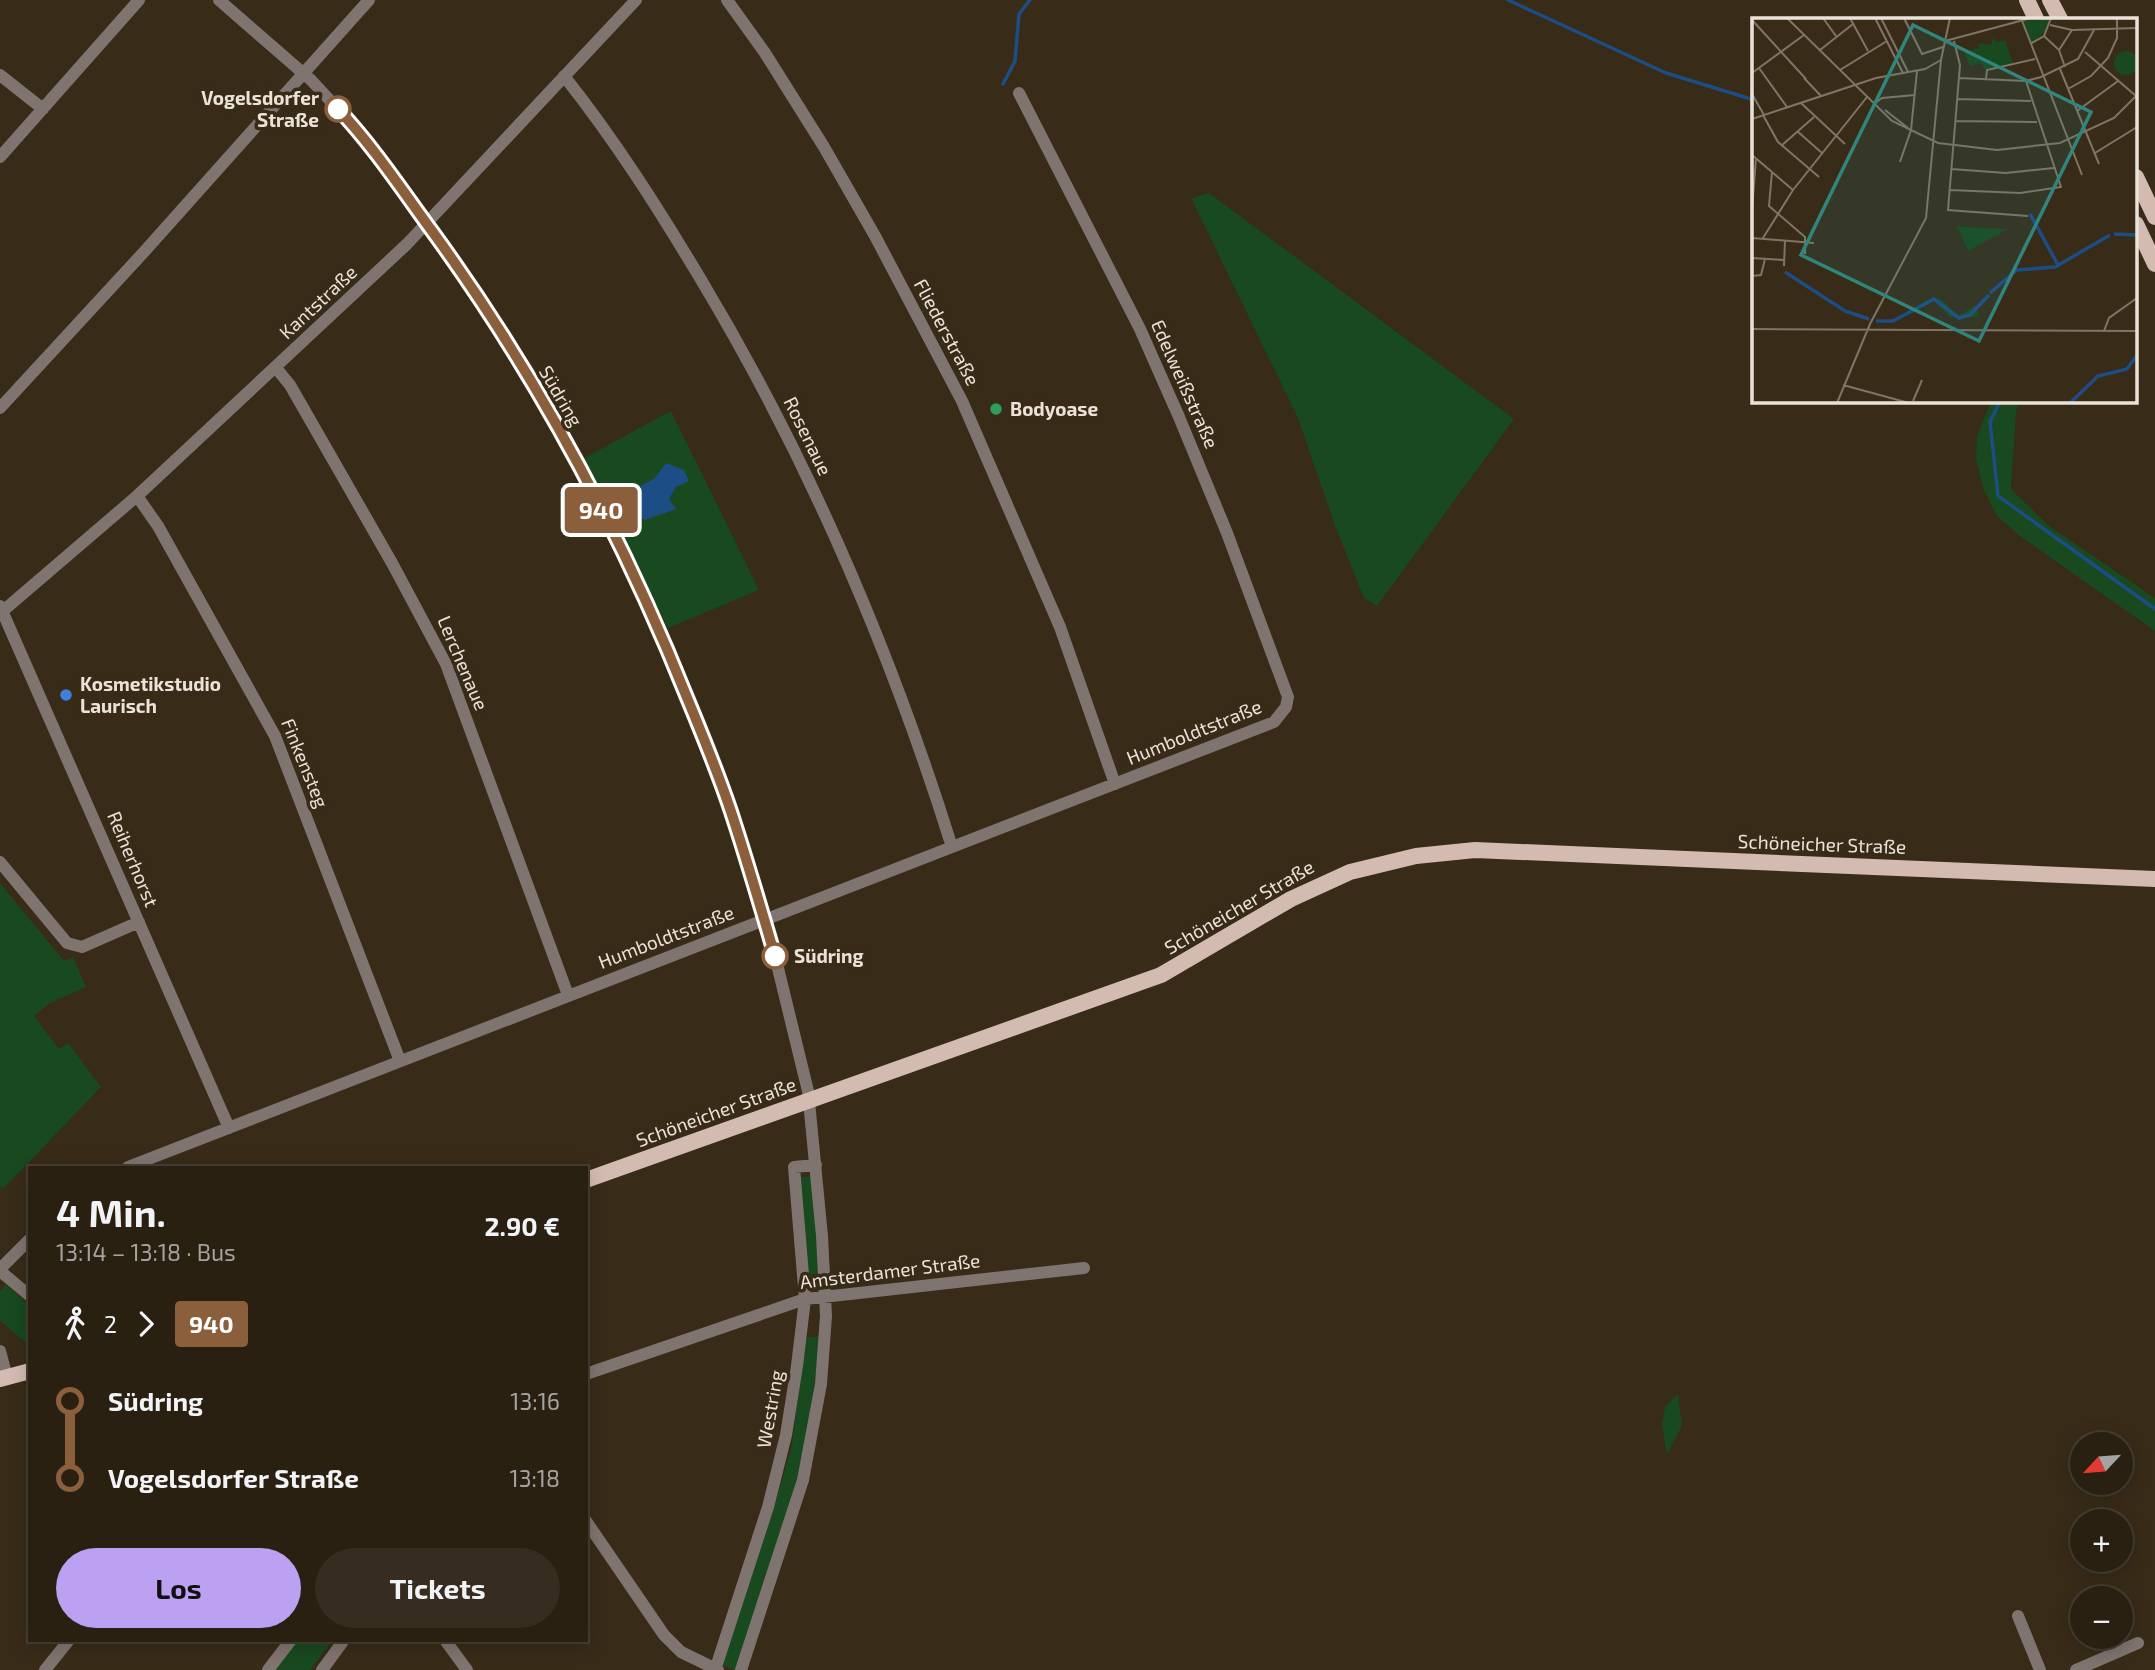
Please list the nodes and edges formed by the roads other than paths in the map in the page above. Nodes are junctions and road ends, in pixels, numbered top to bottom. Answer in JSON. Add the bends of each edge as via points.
{"nodes":[{"id":1,"x":139,"y":0,"type":"edge"},
{"id":2,"x":219,"y":0,"type":"edge"},
{"id":3,"x":369,"y":0,"type":"edge"},
{"id":4,"x":636,"y":0,"type":"edge"},
{"id":5,"x":727,"y":0,"type":"edge"},
{"id":6,"x":2027,"y":0,"type":"edge"},
{"id":7,"x":2050,"y":0,"type":"edge"},
{"id":8,"x":2036,"y":18,"type":"edge"},
{"id":9,"x":2059,"y":18,"type":"edge"},
{"id":10,"x":303,"y":74,"type":"junction"},
{"id":11,"x":0,"y":75,"type":"edge"},
{"id":12,"x":564,"y":76,"type":"junction"},
{"id":13,"x":1019,"y":93,"type":"dead end"},
{"id":14,"x":43,"y":109,"type":"junction"},
{"id":15,"x":0,"y":157,"type":"edge"},
{"id":16,"x":2138,"y":181,"type":"edge"},
{"id":17,"x":2155,"y":216,"type":"edge"},
{"id":18,"x":426,"y":224,"type":"junction"},
{"id":19,"x":2138,"y":228,"type":"edge"},
{"id":20,"x":2155,"y":264,"type":"edge"},
{"id":21,"x":276,"y":368,"type":"junction"},
{"id":22,"x":0,"y":408,"type":"edge"},
{"id":23,"x":137,"y":496,"type":"junction"},
{"id":24,"x":2,"y":608,"type":"edge"},
{"id":25,"x":1288,"y":703,"type":"joint"},
{"id":26,"x":1115,"y":784,"type":"junction"},
{"id":27,"x":952,"y":847,"type":"junction"},
{"id":28,"x":0,"y":862,"type":"edge"},
{"id":29,"x":2155,"y":879,"type":"edge"},
{"id":30,"x":765,"y":921,"type":"junction"},
{"id":31,"x":139,"y":922,"type":"junction"},
{"id":32,"x":568,"y":995,"type":"junction"},
{"id":33,"x":400,"y":1061,"type":"junction"},
{"id":34,"x":810,"y":1101,"type":"junction"},
{"id":35,"x":229,"y":1128,"type":"junction"},
{"id":36,"x":816,"y":1165,"type":"junction"},
{"id":37,"x":131,"y":1166,"type":"edge"},
{"id":38,"x":588,"y":1179,"type":"edge"},
{"id":39,"x":28,"y":1241,"type":"edge"},
{"id":40,"x":1084,"y":1268,"type":"dead end"},
{"id":41,"x":0,"y":1270,"type":"edge"},
{"id":42,"x":28,"y":1294,"type":"edge"},
{"id":43,"x":825,"y":1296,"type":"junction"},
{"id":44,"x":804,"y":1299,"type":"junction"},
{"id":45,"x":0,"y":1350,"type":"edge"},
{"id":46,"x":28,"y":1372,"type":"edge"},
{"id":47,"x":588,"y":1373,"type":"edge"},
{"id":48,"x":4,"y":1378,"type":"edge"},
{"id":49,"x":588,"y":1524,"type":"edge"},
{"id":50,"x":2018,"y":1616,"type":"dead end"},
{"id":51,"x":67,"y":1642,"type":"edge"},
{"id":52,"x":289,"y":1642,"type":"edge"},
{"id":53,"x":343,"y":1642,"type":"edge"},
{"id":54,"x":446,"y":1642,"type":"edge"},
{"id":55,"x":2138,"y":1643,"type":"dead end"},
{"id":56,"x":45,"y":1670,"type":"edge"},
{"id":57,"x":268,"y":1670,"type":"edge"},
{"id":58,"x":322,"y":1670,"type":"edge"},
{"id":59,"x":467,"y":1670,"type":"edge"},
{"id":60,"x":716,"y":1670,"type":"edge"},
{"id":61,"x":741,"y":1670,"type":"edge"},
{"id":62,"x":2040,"y":1670,"type":"edge"},
{"id":63,"x":2076,"y":1670,"type":"edge"}],
"edges":[{"from":1,"to":14,"type":"street"},
{"from":2,"to":10,"type":"street","name":"Südring"},
{"from":3,"to":10,"type":"street"},
{"from":4,"to":12,"type":"street","name":"Kantstraße"},
{"from":5,"to":26,"type":"street","name":"Fliederstraße","via":[[824,147],[962,401],[1060,627]]},
{"from":6,"to":8,"type":"main road"},
{"from":7,"to":9,"type":"main road"},
{"from":10,"to":18,"type":"street","name":"Südring","via":[[348,120]]},
{"from":10,"to":22,"type":"street"},
{"from":11,"to":14,"type":"street"},
{"from":12,"to":18,"type":"street","name":"Kantstraße"},
{"from":12,"to":27,"type":"street","name":"Rosenaue","via":[[606,129],[675,235],[777,416],[859,593]]},
{"from":13,"to":25,"type":"street","name":"Edelweißstraße","via":[[1140,329],[1179,417],[1227,533]]},
{"from":14,"to":15,"type":"street"},
{"from":16,"to":17,"type":"main road"},
{"from":18,"to":21,"type":"street","name":"Kantstraße"},
{"from":18,"to":30,"type":"street","name":"Südring","via":[[500,330],[561,434],[632,572],[714,764]]},
{"from":19,"to":20,"type":"main road"},
{"from":21,"to":23,"type":"street","name":"Kantstraße"},
{"from":21,"to":32,"type":"street","name":"Lerchenaue","via":[[290,385],[446,664]]},
{"from":23,"to":24,"type":"street","name":"Kantstraße"},
{"from":23,"to":33,"type":"street","name":"Finkensteg","via":[[275,736]]},
{"from":24,"to":31,"type":"street","name":"Reiherhorst"},
{"from":25,"to":26,"type":"street","name":"Humboldtstraße","via":[[1274,722]]},
{"from":26,"to":27,"type":"street","name":"Humboldtstraße"},
{"from":27,"to":30,"type":"street","name":"Humboldtstraße"},
{"from":28,"to":31,"type":"street","via":[[67,943],[82,947]]},
{"from":29,"to":34,"type":"main road","name":"Schöneicher Straße","via":[[1475,850],[1416,856],[1315,886],[1161,975]]},
{"from":30,"to":32,"type":"street","name":"Humboldtstraße"},
{"from":30,"to":34,"type":"street","name":"Südring"},
{"from":31,"to":35,"type":"street","name":"Reiherhorst"},
{"from":32,"to":33,"type":"street","name":"Humboldtstraße"},
{"from":33,"to":35,"type":"street","name":"Humboldtstraße"},
{"from":34,"to":36,"type":"street"},
{"from":34,"to":38,"type":"main road","name":"Schöneicher Straße"},
{"from":35,"to":37,"type":"street","name":"Humboldtstraße"},
{"from":36,"to":43,"type":"street"},
{"from":36,"to":44,"type":"street","name":"Westring","via":[[794,1167]]},
{"from":39,"to":41,"type":"street"},
{"from":40,"to":43,"type":"street","name":"Amsterdamer Straße"},
{"from":41,"to":42,"type":"street"},
{"from":43,"to":44,"type":"street","name":"Amsterdamer Straße"},
{"from":43,"to":61,"type":"street","via":[[822,1372],[803,1480]]},
{"from":44,"to":47,"type":"street","name":"Amsterdamer Straße"},
{"from":44,"to":60,"type":"street","name":"Westring","via":[[780,1463]]},
{"from":45,"to":48,"type":"street"},
{"from":46,"to":48,"type":"main road"},
{"from":49,"to":60,"type":"street","via":[[664,1635],[681,1652]]},
{"from":50,"to":62,"type":"street"},
{"from":51,"to":56,"type":"street"},
{"from":52,"to":57,"type":"street"},
{"from":53,"to":58,"type":"street"},
{"from":54,"to":59,"type":"street"},
{"from":55,"to":63,"type":"street"}]}
